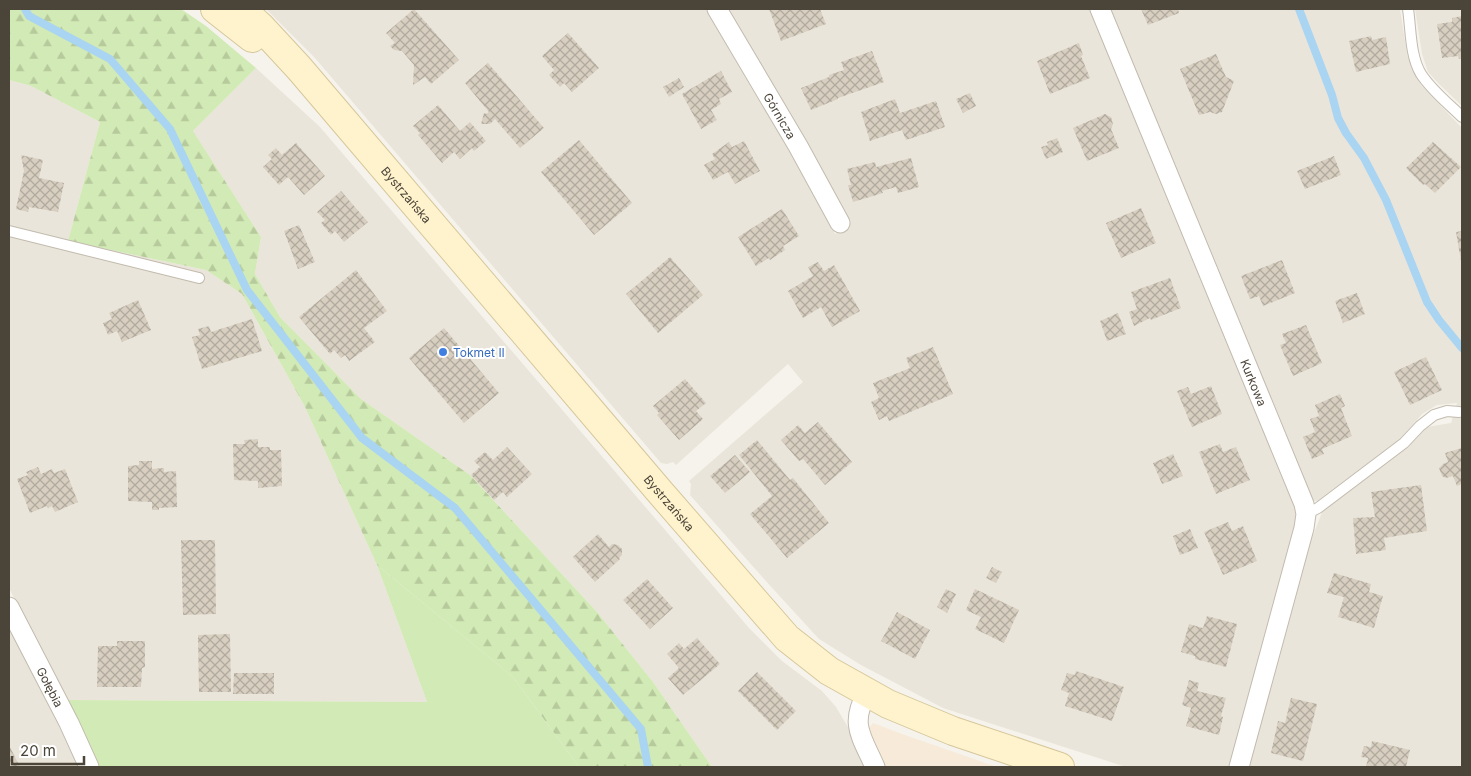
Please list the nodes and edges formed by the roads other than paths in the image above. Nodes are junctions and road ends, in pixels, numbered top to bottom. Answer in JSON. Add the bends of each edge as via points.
{"nodes":[{"id":1,"x":215,"y":9,"type":"edge"},
{"id":2,"x":241,"y":9,"type":"edge"},
{"id":3,"x":717,"y":9,"type":"edge"},
{"id":4,"x":1100,"y":9,"type":"edge"},
{"id":5,"x":1408,"y":9,"type":"edge"},
{"id":6,"x":1462,"y":117,"type":"edge"},
{"id":7,"x":355,"y":135,"type":"junction"},
{"id":8,"x":840,"y":223,"type":"dead end"},
{"id":9,"x":9,"y":231,"type":"edge"},
{"id":10,"x":199,"y":278,"type":"dead end"},
{"id":11,"x":1459,"y":412,"type":"dead end"},
{"id":12,"x":1306,"y":514,"type":"junction"},
{"id":13,"x":9,"y":607,"type":"edge"},
{"id":14,"x":867,"y":693,"type":"junction"},
{"id":15,"x":89,"y":767,"type":"edge"},
{"id":16,"x":875,"y":767,"type":"edge"},
{"id":17,"x":1060,"y":767,"type":"edge"},
{"id":18,"x":1239,"y":767,"type":"edge"}],
"edges":[{"from":1,"to":7,"type":"main road","name":"Bystrzańska","via":[[251,36]]},
{"from":2,"to":7,"type":"main road","name":"Bystrzańska","via":[[299,68]]},
{"from":3,"to":8,"type":"street","name":"Górnicza"},
{"from":4,"to":12,"type":"street","name":"Kurkowa"},
{"from":5,"to":6,"type":"lane","via":[[1414,56],[1421,73]]},
{"from":7,"to":14,"type":"main road","name":"Bystrzańska","via":[[771,622],[810,657]]},
{"from":9,"to":10,"type":"lane"},
{"from":11,"to":12,"type":"lane","via":[[1434,415],[1404,443]]},
{"from":12,"to":18,"type":"street","name":"Kurkowa"},
{"from":13,"to":15,"type":"street","name":"Gołębia"},
{"from":14,"to":16,"type":"street","via":[[857,717]]},
{"from":14,"to":17,"type":"main road","name":"Bystrzańska","via":[[918,717]]}]}
